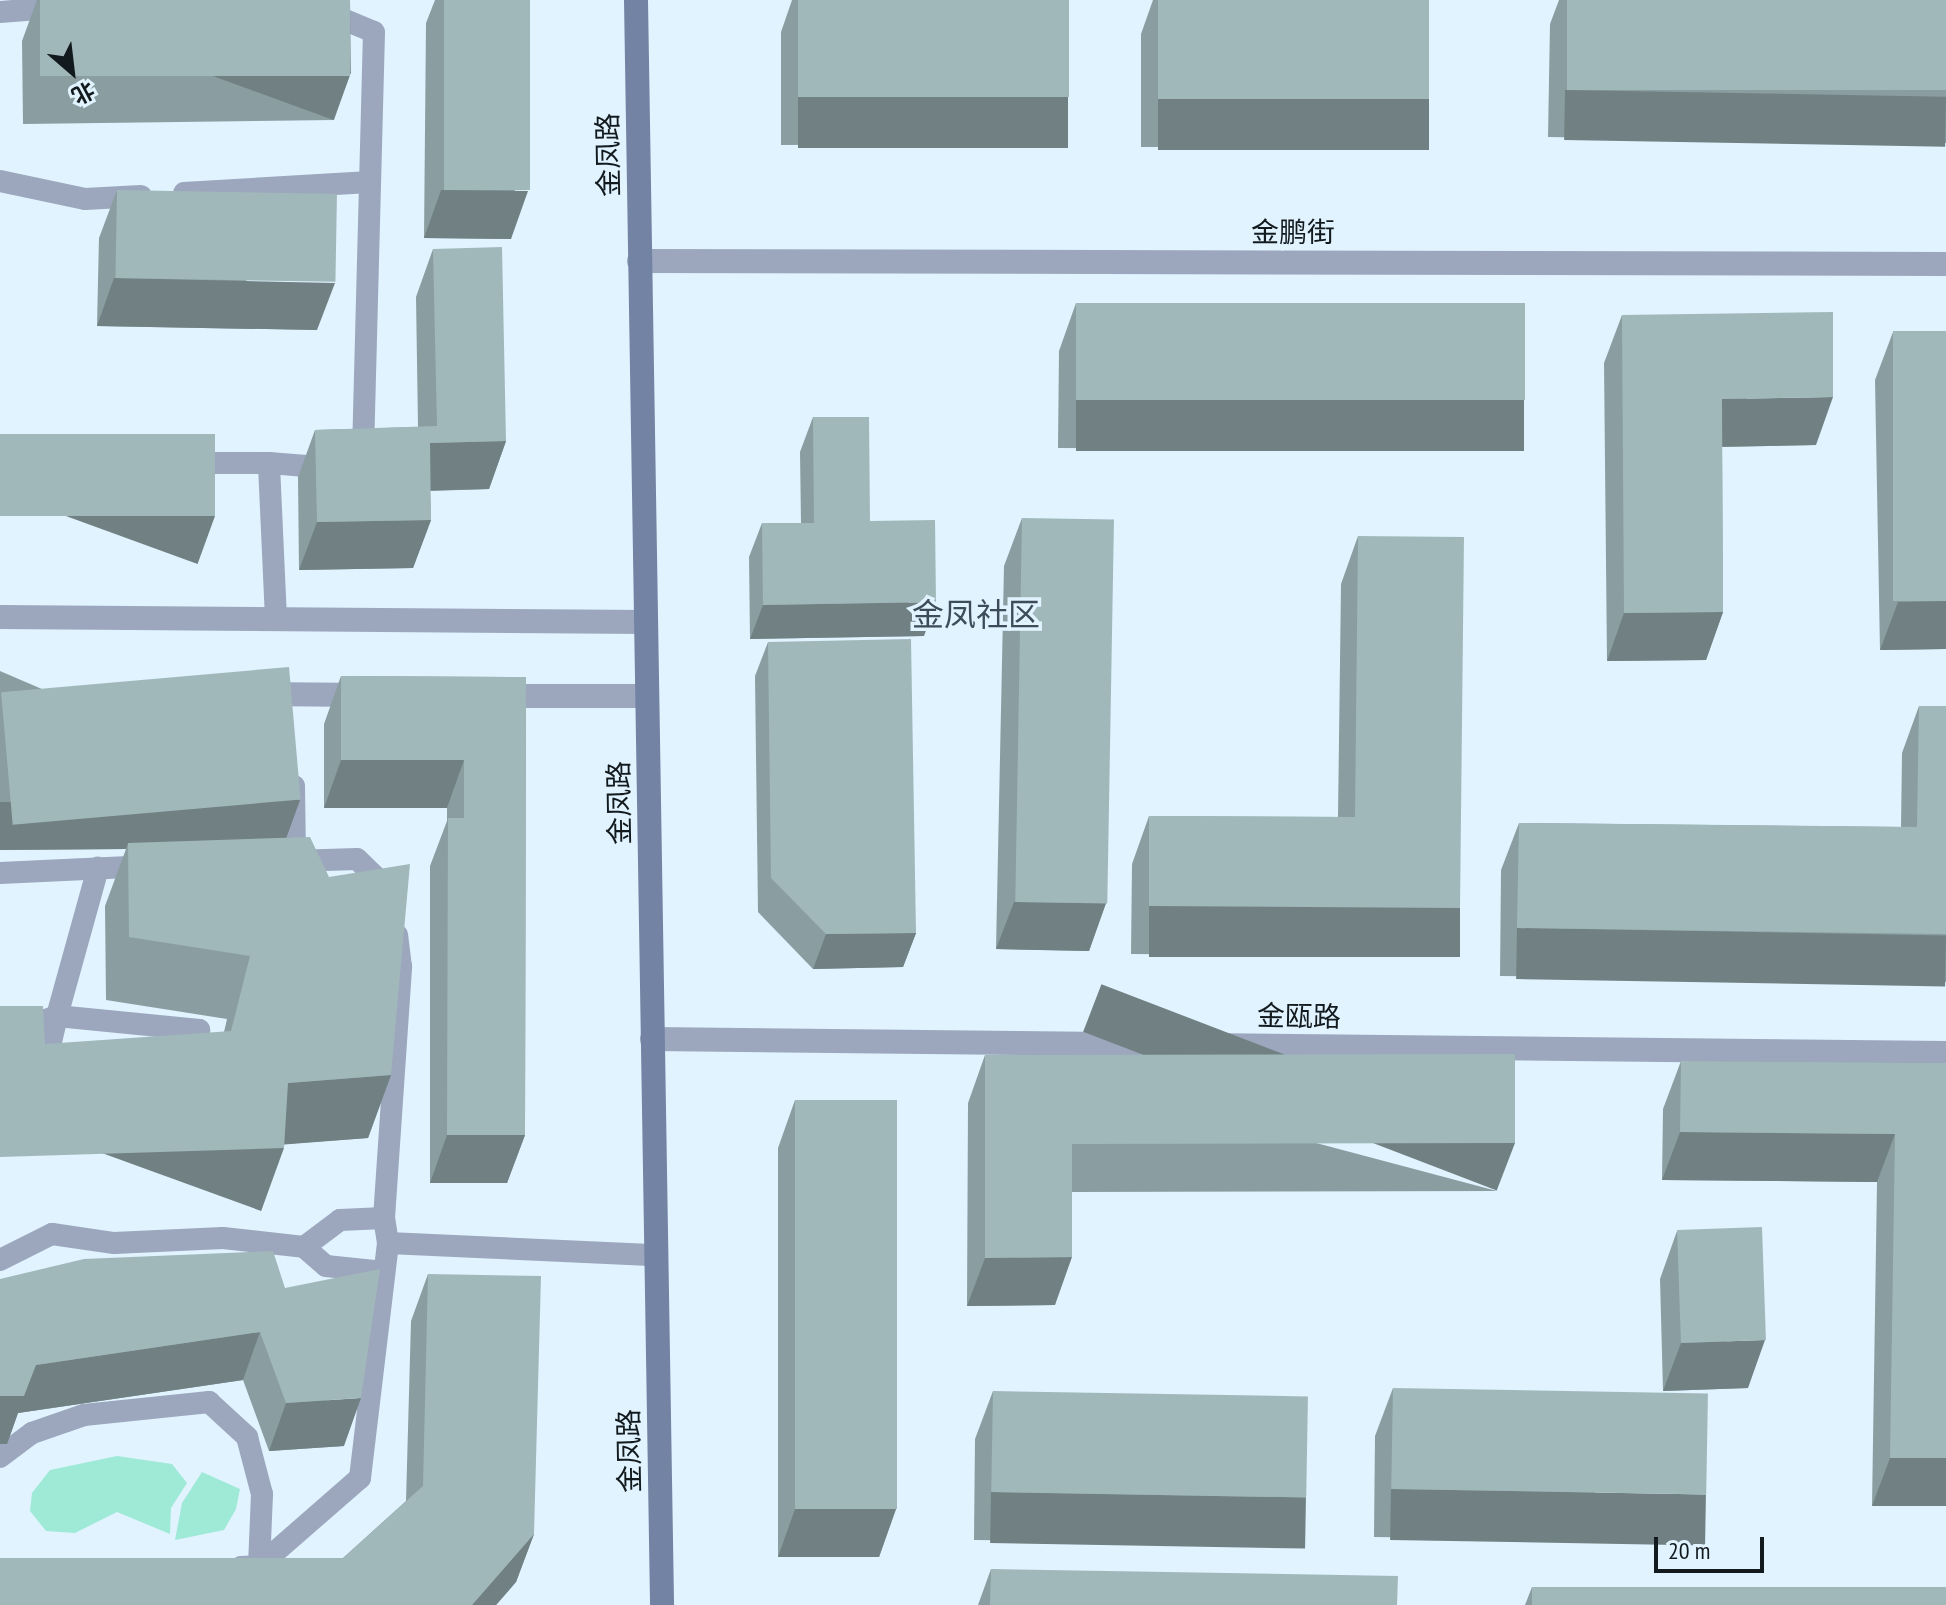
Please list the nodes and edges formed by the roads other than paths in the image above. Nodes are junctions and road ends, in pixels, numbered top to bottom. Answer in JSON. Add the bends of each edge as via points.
{"nodes":[{"id":1,"x":297,"y":0,"type":"edge"},
{"id":2,"x":636,"y":0,"type":"edge"},
{"id":3,"x":95,"y":6,"type":"edge"},
{"id":4,"x":0,"y":12,"type":"edge"},
{"id":5,"x":0,"y":181,"type":"edge"},
{"id":6,"x":370,"y":182,"type":"junction"},
{"id":7,"x":639,"y":261,"type":"junction"},
{"id":8,"x":1946,"y":264,"type":"edge"},
{"id":9,"x":163,"y":463,"type":"edge"},
{"id":10,"x":269,"y":463,"type":"junction"},
{"id":11,"x":0,"y":617,"type":"edge"},
{"id":12,"x":276,"y":619,"type":"junction"},
{"id":13,"x":646,"y":622,"type":"junction"},
{"id":14,"x":237,"y":694,"type":"edge"},
{"id":15,"x":292,"y":694,"type":"junction"},
{"id":16,"x":388,"y":695,"type":"edge"},
{"id":17,"x":467,"y":696,"type":"edge"},
{"id":18,"x":647,"y":696,"type":"junction"},
{"id":19,"x":293,"y":722,"type":"edge"},
{"id":20,"x":293,"y":766,"type":"edge"},
{"id":21,"x":295,"y":861,"type":"junction"},
{"id":22,"x":263,"y":862,"type":"edge"},
{"id":23,"x":167,"y":865,"type":"edge"},
{"id":24,"x":98,"y":868,"type":"junction"},
{"id":25,"x":0,"y":873,"type":"edge"},
{"id":26,"x":57,"y":1016,"type":"junction"},
{"id":27,"x":0,"y":1036,"type":"edge"},
{"id":28,"x":652,"y":1039,"type":"junction"},
{"id":29,"x":1946,"y":1053,"type":"edge"},
{"id":30,"x":384,"y":1218,"type":"junction"},
{"id":31,"x":388,"y":1243,"type":"junction"},
{"id":32,"x":304,"y":1247,"type":"junction"},
{"id":33,"x":656,"y":1255,"type":"junction"},
{"id":34,"x":0,"y":1260,"type":"edge"},
{"id":35,"x":384,"y":1272,"type":"junction"},
{"id":36,"x":0,"y":1457,"type":"edge"},
{"id":37,"x":259,"y":1566,"type":"junction"},
{"id":38,"x":213,"y":1568,"type":"edge"},
{"id":39,"x":662,"y":1605,"type":"edge"}],
"edges":[{"from":1,"to":6,"type":"lane","via":[[374,32]]},
{"from":2,"to":7,"type":"street","name":"金凤路"},
{"from":3,"to":4,"type":"lane"},
{"from":5,"to":6,"type":"lane","via":[[85,199]]},
{"from":6,"to":10,"type":"lane","via":[[363,470]]},
{"from":7,"to":8,"type":"street","name":"金鹏街"},
{"from":7,"to":13,"type":"street","name":"金凤路"},
{"from":9,"to":10,"type":"lane"},
{"from":10,"to":12,"type":"lane"},
{"from":11,"to":12,"type":"street"},
{"from":12,"to":13,"type":"street"},
{"from":13,"to":18,"type":"street","name":"金凤路"},
{"from":14,"to":15,"type":"street"},
{"from":15,"to":16,"type":"street"},
{"from":15,"to":19,"type":"lane"},
{"from":17,"to":18,"type":"street"},
{"from":18,"to":28,"type":"street","name":"金凤路"},
{"from":20,"to":21,"type":"lane"},
{"from":21,"to":22,"type":"lane"},
{"from":21,"to":30,"type":"lane","via":[[357,859],[392,894],[401,967]]},
{"from":23,"to":24,"type":"lane"},
{"from":24,"to":25,"type":"lane"},
{"from":24,"to":26,"type":"lane"},
{"from":26,"to":26,"type":"lane","via":[[199,1030],[195,1085],[41,1085]]},
{"from":26,"to":27,"type":"lane"},
{"from":28,"to":29,"type":"street","name":"金瓯路"},
{"from":28,"to":33,"type":"street","name":"金凤路"},
{"from":30,"to":31,"type":"lane"},
{"from":30,"to":32,"type":"lane","via":[[340,1220]]},
{"from":31,"to":33,"type":"lane"},
{"from":31,"to":35,"type":"lane"},
{"from":32,"to":34,"type":"lane","via":[[223,1238],[114,1243],[52,1234]]},
{"from":32,"to":35,"type":"lane","via":[[326,1266]]},
{"from":33,"to":39,"type":"street","name":"金凤路"},
{"from":35,"to":37,"type":"lane","via":[[360,1478]]},
{"from":36,"to":37,"type":"lane","via":[[32,1433],[84,1415],[209,1402],[247,1437],[262,1494]]},
{"from":37,"to":38,"type":"lane"}]}
